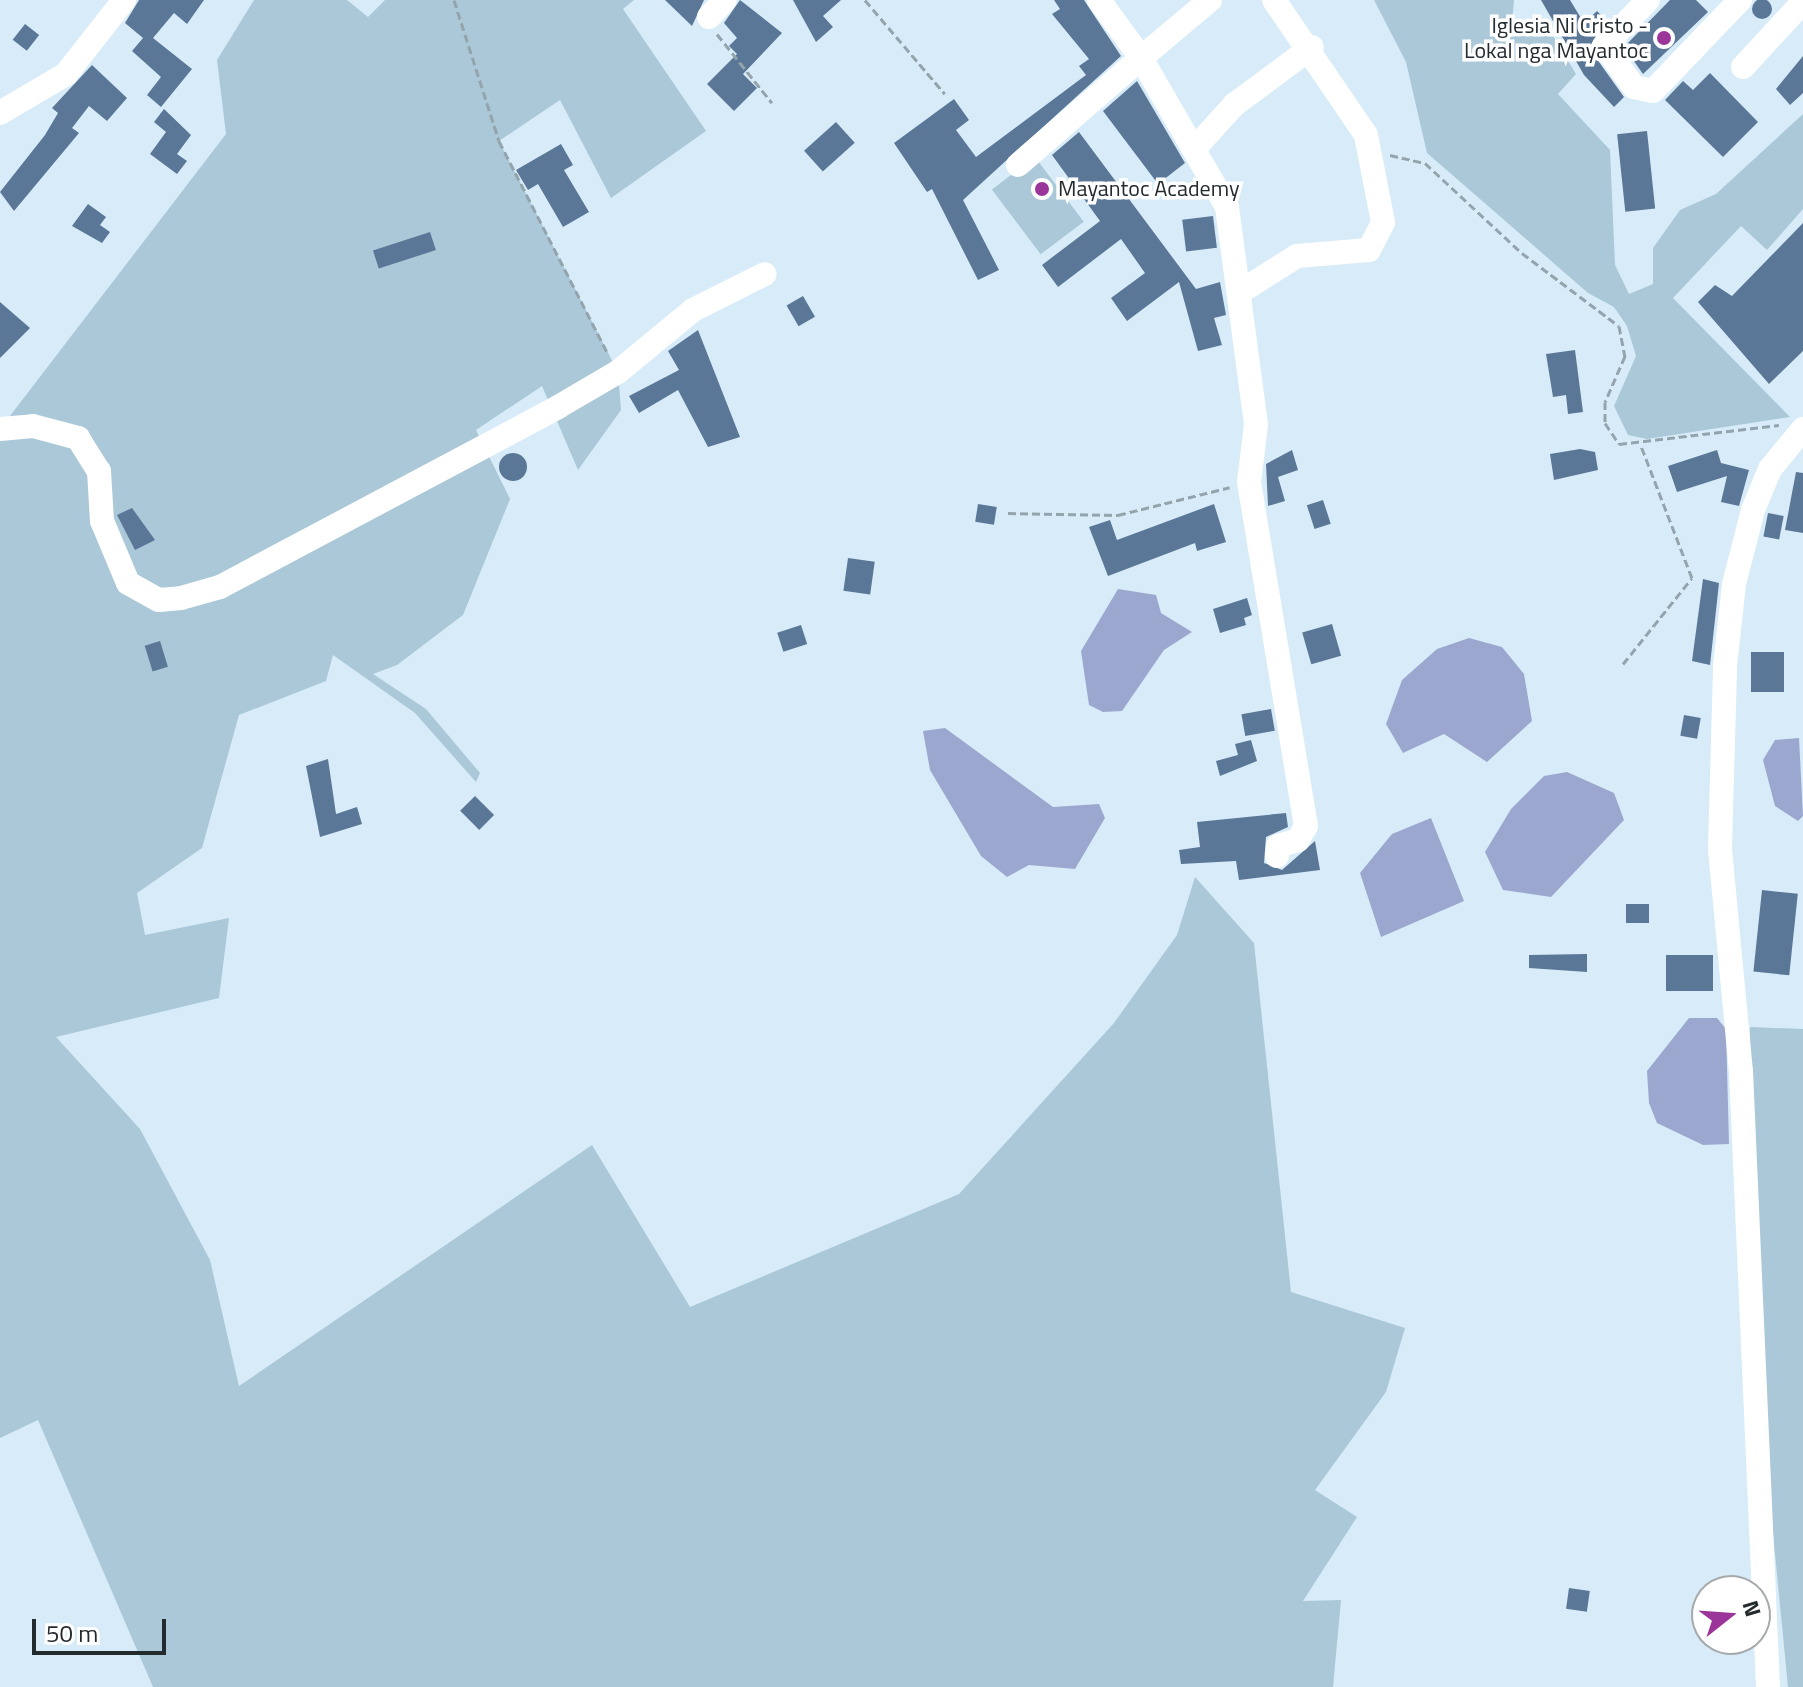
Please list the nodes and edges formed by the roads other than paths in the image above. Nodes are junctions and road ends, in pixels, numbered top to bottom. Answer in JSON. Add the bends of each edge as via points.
{"nodes":[{"id":1,"x":124,"y":0,"type":"edge"},
{"id":2,"x":1099,"y":0,"type":"edge"},
{"id":3,"x":1210,"y":0,"type":"edge"},
{"id":4,"x":1274,"y":0,"type":"edge"},
{"id":5,"x":1648,"y":0,"type":"edge"},
{"id":6,"x":1740,"y":0,"type":"edge"},
{"id":7,"x":1803,"y":2,"type":"edge"},
{"id":8,"x":1312,"y":47,"type":"junction"},
{"id":9,"x":1141,"y":58,"type":"junction"},
{"id":10,"x":1743,"y":67,"type":"dead end"},
{"id":11,"x":0,"y":113,"type":"edge"},
{"id":12,"x":1196,"y":147,"type":"junction"},
{"id":13,"x":1018,"y":165,"type":"dead end"},
{"id":14,"x":765,"y":274,"type":"dead end"},
{"id":15,"x":1243,"y":290,"type":"junction"},
{"id":16,"x":1796,"y":427,"type":"edge"},
{"id":17,"x":0,"y":429,"type":"edge"},
{"id":18,"x":1277,"y":856,"type":"dead end"},
{"id":19,"x":1768,"y":1687,"type":"edge"}],
"edges":[{"from":1,"to":11,"type":"street","via":[[66,74]]},
{"from":2,"to":9,"type":"street"},
{"from":3,"to":9,"type":"street"},
{"from":4,"to":8,"type":"street"},
{"from":5,"to":6,"type":"street","via":[[1604,46],[1634,87],[1653,91]]},
{"from":7,"to":10,"type":"street"},
{"from":8,"to":12,"type":"street","via":[[1234,105]]},
{"from":8,"to":15,"type":"street","via":[[1372,155],[1383,222],[1377,245],[1297,256]]},
{"from":9,"to":12,"type":"street"},
{"from":9,"to":13,"type":"street"},
{"from":12,"to":15,"type":"street","via":[[1227,207]]},
{"from":14,"to":17,"type":"street","via":[[693,310],[618,372],[220,587],[181,598],[159,600],[128,583],[102,521],[99,471],[78,438],[33,426]]},
{"from":15,"to":18,"type":"street","via":[[1256,425],[1249,482],[1306,826],[1298,840],[1278,846]]},
{"from":16,"to":19,"type":"street","via":[[1753,510],[1734,584],[1724,697],[1720,849],[1741,1072]]}]}
